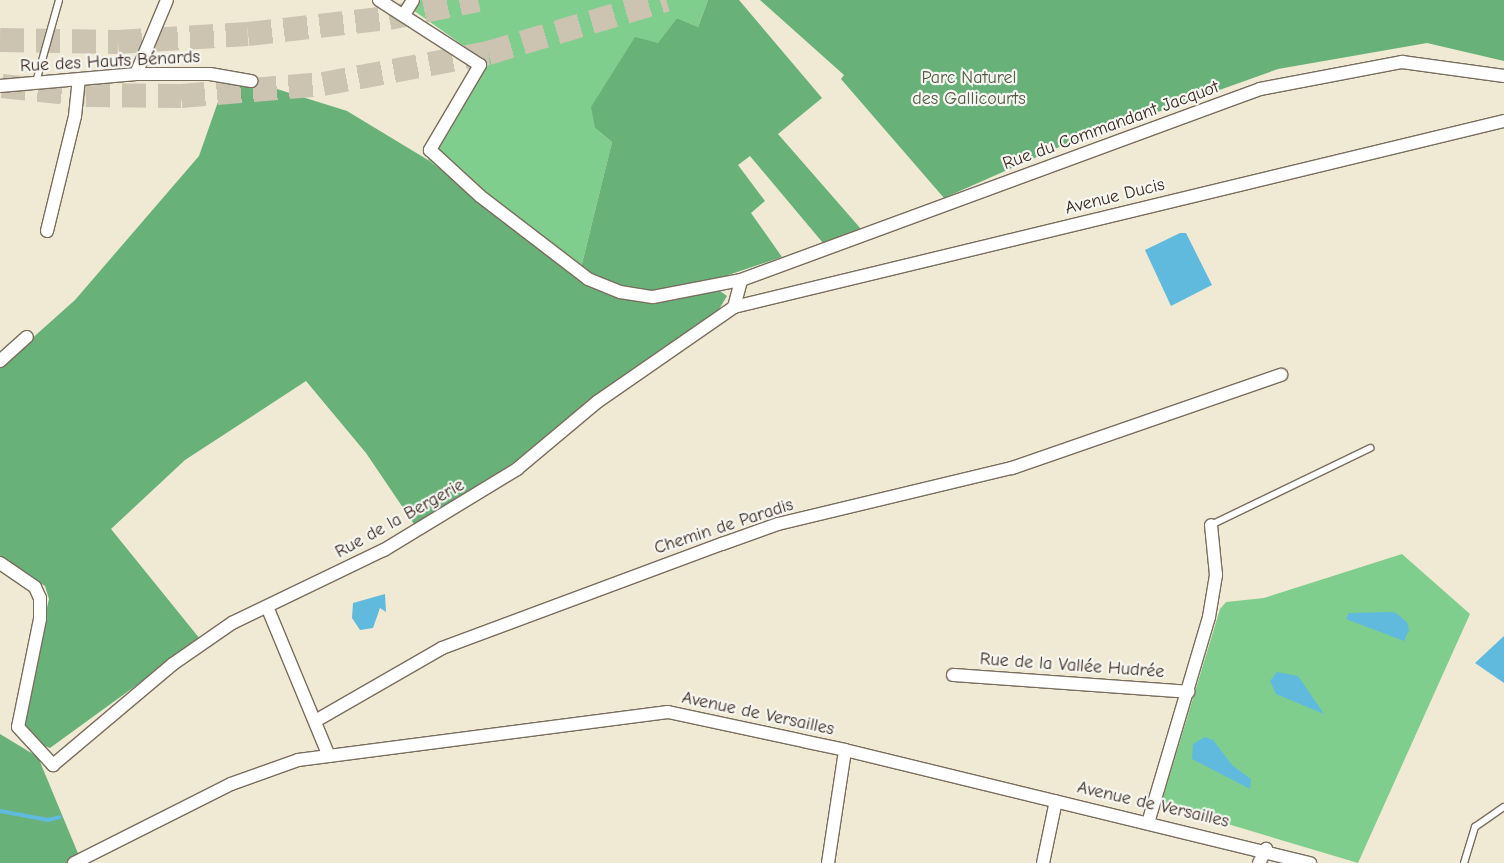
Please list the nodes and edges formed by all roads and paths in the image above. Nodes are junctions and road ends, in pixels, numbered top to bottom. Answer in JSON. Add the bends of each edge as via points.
{"nodes":[{"id":1,"x":59,"y":0,"type":"edge"},
{"id":2,"x":167,"y":0,"type":"edge"},
{"id":3,"x":378,"y":0,"type":"edge"},
{"id":4,"x":413,"y":0,"type":"edge"},
{"id":5,"x":406,"y":13,"type":"junction"},
{"id":6,"x":136,"y":74,"type":"junction"},
{"id":7,"x":1504,"y":76,"type":"edge"},
{"id":8,"x":79,"y":80,"type":"junction"},
{"id":9,"x":251,"y":81,"type":"dead end"},
{"id":10,"x":36,"y":82,"type":"junction"},
{"id":11,"x":0,"y":86,"type":"edge"},
{"id":12,"x":1504,"y":121,"type":"edge"},
{"id":13,"x":47,"y":231,"type":"dead end"},
{"id":14,"x":741,"y":280,"type":"junction"},
{"id":15,"x":734,"y":307,"type":"junction"},
{"id":16,"x":27,"y":338,"type":"dead end"},
{"id":17,"x":0,"y":361,"type":"edge"},
{"id":18,"x":1281,"y":375,"type":"dead end"},
{"id":19,"x":1370,"y":448,"type":"dead end"},
{"id":20,"x":1210,"y":526,"type":"joint"},
{"id":21,"x":0,"y":564,"type":"edge"},
{"id":22,"x":268,"y":609,"type":"junction"},
{"id":23,"x":953,"y":675,"type":"dead end"},
{"id":24,"x":1188,"y":692,"type":"junction"},
{"id":25,"x":317,"y":720,"type":"junction"},
{"id":26,"x":845,"y":750,"type":"junction"},
{"id":27,"x":329,"y":756,"type":"junction"},
{"id":28,"x":1056,"y":801,"type":"junction"},
{"id":29,"x":1504,"y":807,"type":"edge"},
{"id":30,"x":1148,"y":822,"type":"junction"},
{"id":31,"x":1266,"y":849,"type":"junction"},
{"id":32,"x":74,"y":863,"type":"edge"},
{"id":33,"x":828,"y":863,"type":"edge"},
{"id":34,"x":1043,"y":863,"type":"edge"},
{"id":35,"x":1259,"y":863,"type":"edge"},
{"id":36,"x":1310,"y":863,"type":"edge"},
{"id":37,"x":1464,"y":863,"type":"edge"}],
"edges":[{"from":1,"to":10,"type":"lane"},
{"from":2,"to":6,"type":"street"},
{"from":3,"to":5,"type":"street"},
{"from":4,"to":5,"type":"street"},
{"from":5,"to":14,"type":"street","via":[[480,65],[430,150],[480,196],[588,278],[620,292],[653,296]]},
{"from":6,"to":8,"type":"street","name":"Rue des Hauts Bénards"},
{"from":6,"to":9,"type":"street","name":"Rue des Hauts Bénards","via":[[210,74]]},
{"from":7,"to":14,"type":"street","name":"Rue du Commandant Jacquot","via":[[1402,62],[1260,90]]},
{"from":8,"to":10,"type":"street","name":"Rue des Hauts Bénards"},
{"from":8,"to":13,"type":"street","via":[[75,116]]},
{"from":10,"to":11,"type":"street","name":"Rue des Hauts Bénards"},
{"from":12,"to":15,"type":"street","name":"Avenue Ducis"},
{"from":14,"to":15,"type":"street"},
{"from":15,"to":22,"type":"street","name":"Rue de la Bergerie","via":[[597,402],[474,499]]},
{"from":16,"to":17,"type":"street"},
{"from":18,"to":25,"type":"street","name":"Chemin de Paradis","via":[[1012,468],[778,524],[731,540],[442,648]]},
{"from":19,"to":20,"type":"lane"},
{"from":20,"to":24,"type":"street","name":"Rue de la Vallée Hudrée","via":[[1216,574]]},
{"from":21,"to":22,"type":"street","name":"Rue de la Bergerie","via":[[35,587],[40,598],[40,619],[18,727],[53,765],[173,664],[232,624]]},
{"from":22,"to":25,"type":"street"},
{"from":23,"to":24,"type":"street","name":"Rue de la Vallée Hudrée"},
{"from":24,"to":30,"type":"street","name":"Rue de la Vallée Hudrée"},
{"from":25,"to":27,"type":"street"},
{"from":26,"to":27,"type":"street","name":"Avenue de Versailles","via":[[668,712]]},
{"from":26,"to":28,"type":"street","name":"Avenue de Versailles"},
{"from":26,"to":33,"type":"street"},
{"from":27,"to":32,"type":"street","name":"Avenue de Versailles","via":[[298,760],[230,784]]},
{"from":28,"to":30,"type":"street","name":"Avenue de Versailles"},
{"from":28,"to":34,"type":"street"},
{"from":29,"to":37,"type":"lane","via":[[1475,827]]},
{"from":30,"to":31,"type":"street","name":"Avenue de Versailles"},
{"from":31,"to":35,"type":"street"},
{"from":31,"to":36,"type":"street","name":"Avenue de Versailles"}]}
